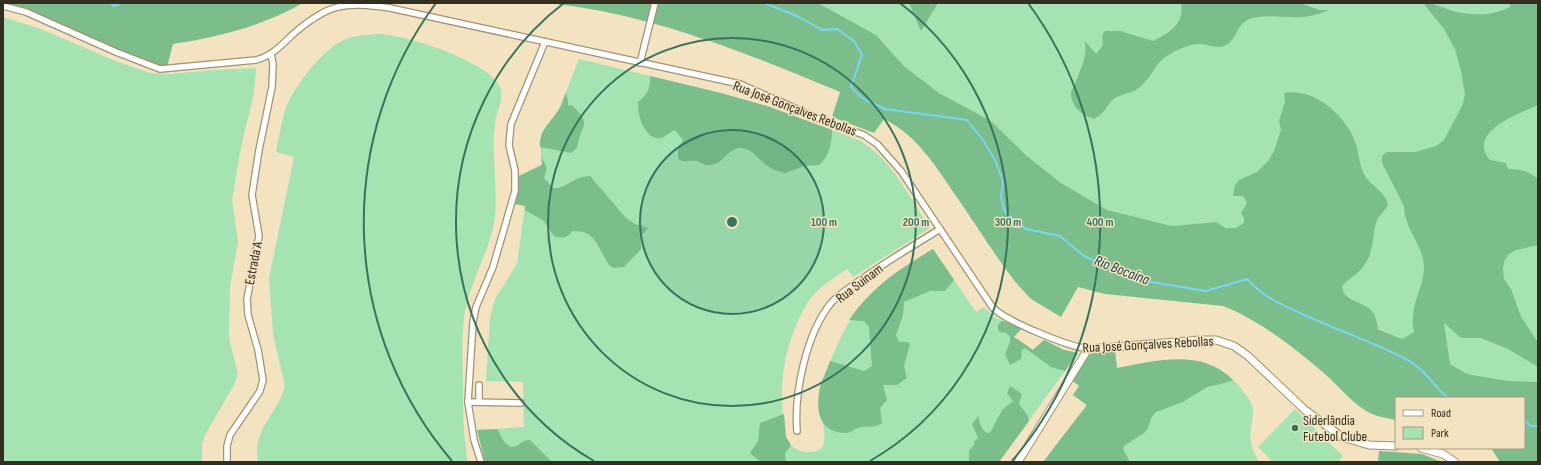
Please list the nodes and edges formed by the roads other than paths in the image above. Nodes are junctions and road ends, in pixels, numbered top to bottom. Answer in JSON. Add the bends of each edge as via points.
{"nodes":[{"id":1,"x":655,"y":3,"type":"edge"},
{"id":2,"x":3,"y":6,"type":"edge"},
{"id":3,"x":545,"y":42,"type":"junction"},
{"id":4,"x":271,"y":54,"type":"junction"},
{"id":5,"x":640,"y":63,"type":"junction"},
{"id":6,"x":940,"y":230,"type":"junction"},
{"id":7,"x":1088,"y":349,"type":"junction"},
{"id":8,"x":479,"y":385,"type":"dead end"},
{"id":9,"x":468,"y":402,"type":"junction"},
{"id":10,"x":479,"y":402,"type":"junction"},
{"id":11,"x":521,"y":403,"type":"dead end"},
{"id":12,"x":797,"y":431,"type":"dead end"},
{"id":13,"x":1395,"y":446,"type":"edge"},
{"id":14,"x":1425,"y":449,"type":"edge"},
{"id":15,"x":227,"y":462,"type":"edge"},
{"id":16,"x":481,"y":462,"type":"edge"},
{"id":17,"x":1018,"y":462,"type":"edge"},
{"id":18,"x":1455,"y":462,"type":"edge"}],
"edges":[{"from":1,"to":5,"type":"street"},
{"from":2,"to":4,"type":"street","name":"Rua José Gonçalves Rebollas","via":[[26,12],[160,69],[256,60]]},
{"from":3,"to":4,"type":"street","name":"Rua José Gonçalves Rebollas","via":[[390,8],[352,5],[329,8],[318,14]]},
{"from":3,"to":5,"type":"street","name":"Rua José Gonçalves Rebollas"},
{"from":3,"to":9,"type":"street","via":[[511,124],[509,145],[515,171],[515,191],[493,267],[476,307]]},
{"from":4,"to":15,"type":"street","name":"Estrada A","via":[[272,87],[252,195],[259,236],[246,307],[264,380],[260,391],[230,435]]},
{"from":5,"to":6,"type":"street","name":"Rua José Gonçalves Rebollas","via":[[740,84],[816,118],[869,137],[901,172]]},
{"from":6,"to":7,"type":"street","name":"Rua José Gonçalves Rebollas","via":[[997,312],[1060,342]]},
{"from":6,"to":12,"type":"street","name":"Rua Suinam","via":[[884,264],[831,304],[815,333],[803,369],[797,401]]},
{"from":7,"to":13,"type":"street","name":"Rua José Gonçalves Rebollas","via":[[1200,340],[1224,341],[1248,356],[1305,410],[1342,437],[1369,445]]},
{"from":7,"to":17,"type":"street"},
{"from":8,"to":10,"type":"street"},
{"from":9,"to":10,"type":"street"},
{"from":9,"to":16,"type":"street","via":[[474,440]]},
{"from":10,"to":11,"type":"street"},
{"from":14,"to":18,"type":"street","via":[[1443,454]]}]}
